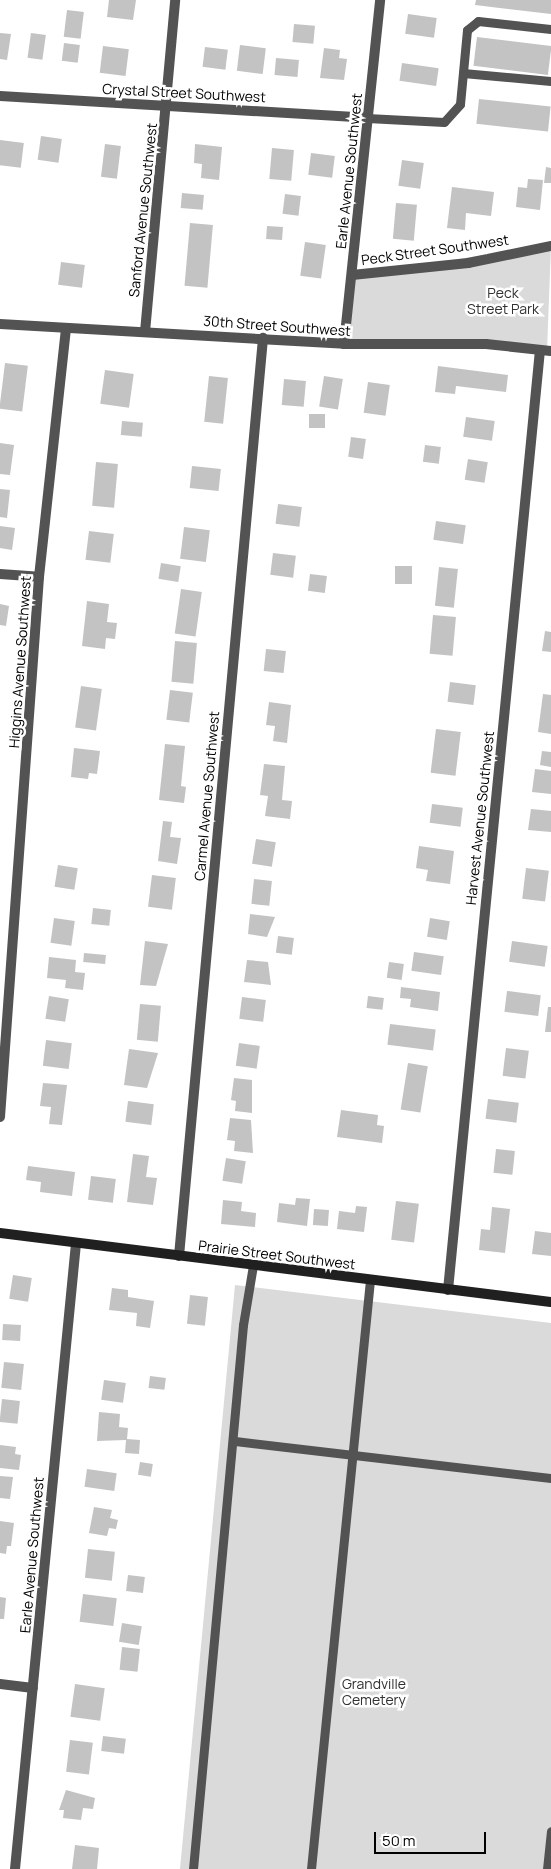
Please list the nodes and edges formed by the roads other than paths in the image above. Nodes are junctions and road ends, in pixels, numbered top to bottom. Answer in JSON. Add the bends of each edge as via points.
{"nodes":[{"id":1,"x":175,"y":0,"type":"edge"},
{"id":2,"x":380,"y":0,"type":"edge"},
{"id":3,"x":551,"y":29,"type":"edge"},
{"id":4,"x":463,"y":73,"type":"junction"},
{"id":5,"x":551,"y":81,"type":"edge"},
{"id":6,"x":0,"y":96,"type":"edge"},
{"id":7,"x":167,"y":106,"type":"junction"},
{"id":8,"x":367,"y":118,"type":"junction"},
{"id":9,"x":551,"y":246,"type":"edge"},
{"id":10,"x":352,"y":275,"type":"junction"},
{"id":11,"x":0,"y":324,"type":"edge"},
{"id":12,"x":66,"y":328,"type":"junction"},
{"id":13,"x":145,"y":332,"type":"junction"},
{"id":14,"x":263,"y":338,"type":"junction"},
{"id":15,"x":344,"y":344,"type":"junction"},
{"id":16,"x":540,"y":350,"type":"junction"},
{"id":17,"x":551,"y":351,"type":"edge"},
{"id":18,"x":0,"y":574,"type":"edge"},
{"id":19,"x":40,"y":577,"type":"junction"},
{"id":20,"x":0,"y":1117,"type":"edge"},
{"id":21,"x":0,"y":1233,"type":"edge"},
{"id":22,"x":76,"y":1243,"type":"junction"},
{"id":23,"x":179,"y":1256,"type":"junction"},
{"id":24,"x":253,"y":1265,"type":"junction"},
{"id":25,"x":370,"y":1280,"type":"junction"},
{"id":26,"x":448,"y":1290,"type":"junction"},
{"id":27,"x":551,"y":1302,"type":"edge"},
{"id":28,"x":234,"y":1441,"type":"junction"},
{"id":29,"x":353,"y":1454,"type":"junction"},
{"id":30,"x":551,"y":1478,"type":"edge"},
{"id":31,"x":0,"y":1684,"type":"edge"},
{"id":32,"x":33,"y":1688,"type":"junction"},
{"id":33,"x":551,"y":1831,"type":"edge"},
{"id":34,"x":15,"y":1869,"type":"edge"},
{"id":35,"x":193,"y":1869,"type":"edge"},
{"id":36,"x":311,"y":1869,"type":"edge"},
{"id":37,"x":548,"y":1869,"type":"edge"}],
"edges":[{"from":1,"to":7,"type":"street","name":"Sanford Avenue Southwest"},
{"from":2,"to":8,"type":"street","name":"Earle Avenue Southwest"},
{"from":3,"to":4,"type":"lane","via":[[478,21],[468,30]]},
{"from":4,"to":5,"type":"lane"},
{"from":4,"to":8,"type":"lane","via":[[460,104],[444,122]]},
{"from":6,"to":7,"type":"street","name":"Crystal Street Southwest"},
{"from":7,"to":8,"type":"street","name":"Crystal Street Southwest"},
{"from":7,"to":13,"type":"street","name":"Sanford Avenue Southwest"},
{"from":8,"to":10,"type":"street","name":"Earle Avenue Southwest"},
{"from":9,"to":10,"type":"street","name":"Peck Street Southwest","via":[[468,263]]},
{"from":10,"to":15,"type":"street","name":"Earle Avenue Southwest"},
{"from":11,"to":12,"type":"street","name":"30th Street Southwest"},
{"from":12,"to":13,"type":"street","name":"30th Street Southwest"},
{"from":12,"to":19,"type":"street","name":"Higgins Avenue Southwest"},
{"from":13,"to":14,"type":"street","name":"30th Street Southwest"},
{"from":14,"to":15,"type":"street","name":"30th Street Southwest"},
{"from":14,"to":23,"type":"street","name":"Carmel Avenue Southwest"},
{"from":15,"to":16,"type":"street","name":"30th Street Southwest","via":[[441,342]]},
{"from":16,"to":17,"type":"street","name":"30th Street Southwest"},
{"from":16,"to":26,"type":"street","name":"Harvest Avenue Southwest"},
{"from":18,"to":19,"type":"street"},
{"from":19,"to":20,"type":"street","name":"Higgins Avenue Southwest"},
{"from":21,"to":22,"type":"street","name":"Prairie Street Southwest"},
{"from":22,"to":23,"type":"street","name":"Prairie Street Southwest"},
{"from":22,"to":32,"type":"street","name":"Earle Avenue Southwest"},
{"from":23,"to":24,"type":"street","name":"Prairie Street Southwest"},
{"from":24,"to":25,"type":"street","name":"Prairie Street Southwest"},
{"from":24,"to":28,"type":"lane"},
{"from":25,"to":26,"type":"street","name":"Prairie Street Southwest"},
{"from":25,"to":29,"type":"lane"},
{"from":26,"to":27,"type":"street","name":"Prairie Street Southwest"},
{"from":28,"to":29,"type":"lane"},
{"from":28,"to":35,"type":"lane"},
{"from":29,"to":30,"type":"lane"},
{"from":29,"to":36,"type":"lane"},
{"from":31,"to":32,"type":"street"},
{"from":32,"to":34,"type":"street","name":"Earle Avenue Southwest"},
{"from":33,"to":37,"type":"lane"}]}
